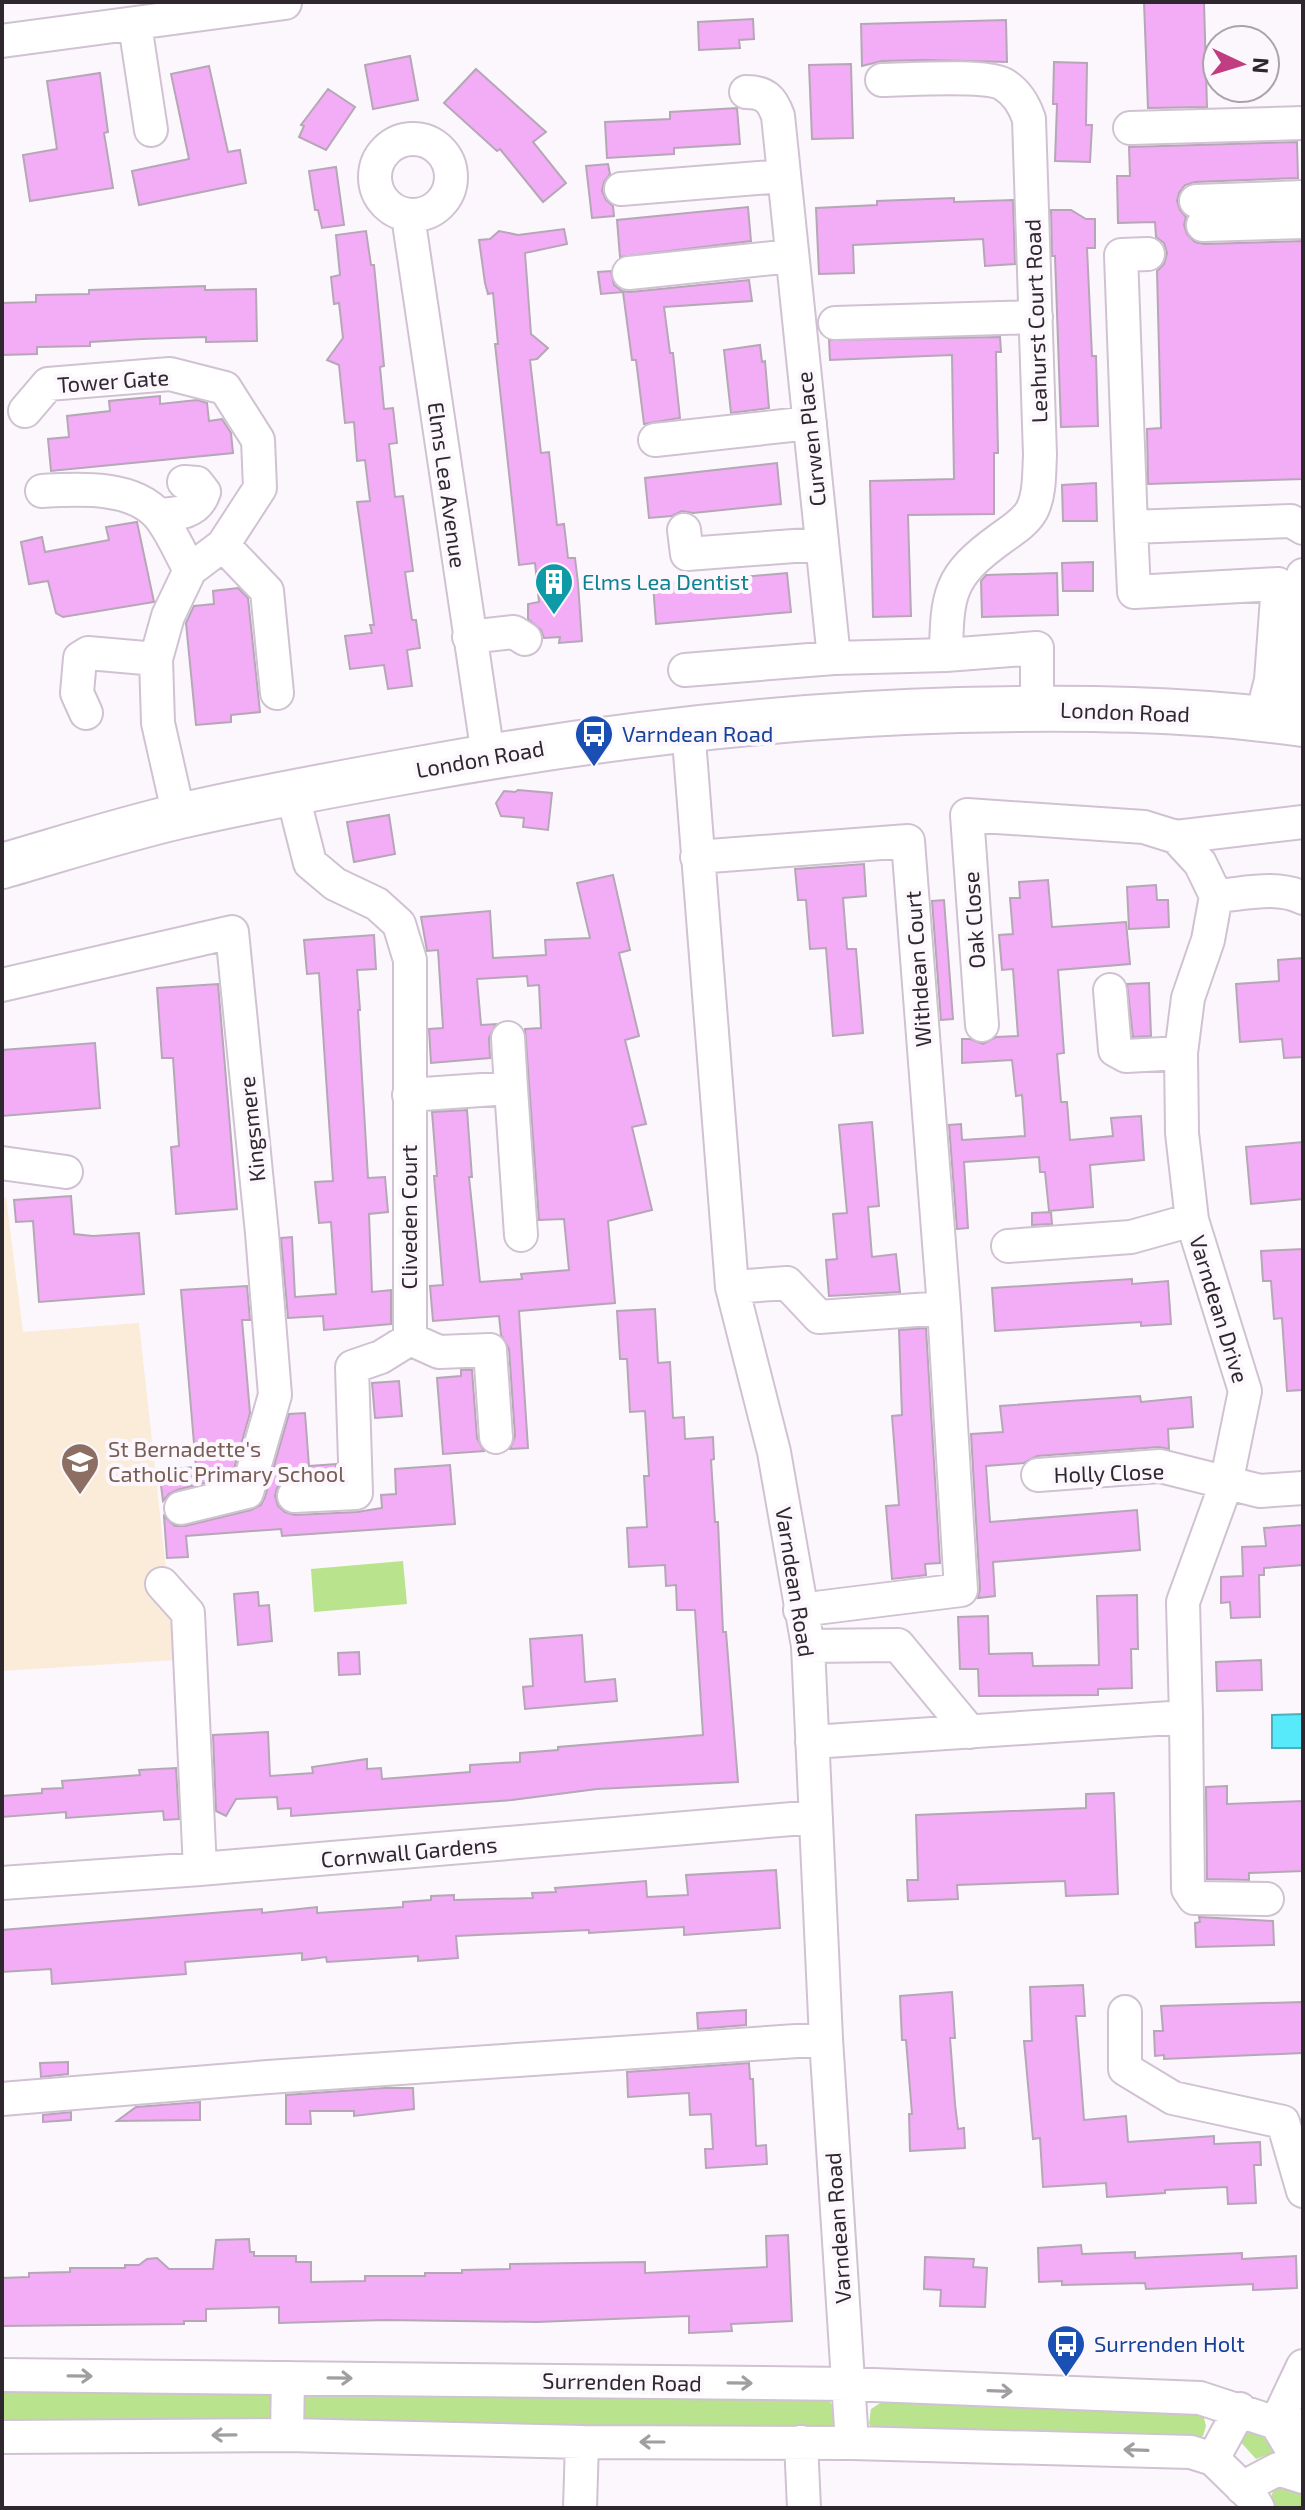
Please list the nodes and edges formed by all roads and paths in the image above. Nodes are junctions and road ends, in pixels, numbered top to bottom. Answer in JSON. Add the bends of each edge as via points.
{"nodes":[{"id":1,"x":285,"y":3,"type":"edge"},
{"id":2,"x":135,"y":25,"type":"junction"},
{"id":3,"x":2,"y":41,"type":"edge"},
{"id":4,"x":882,"y":80,"type":"dead end"},
{"id":5,"x":746,"y":92,"type":"dead end"},
{"id":6,"x":1303,"y":123,"type":"edge"},
{"id":7,"x":1130,"y":128,"type":"dead end"},
{"id":8,"x":151,"y":130,"type":"dead end"},
{"id":9,"x":783,"y":176,"type":"junction"},
{"id":10,"x":621,"y":189,"type":"dead end"},
{"id":11,"x":1303,"y":197,"type":"edge"},
{"id":12,"x":408,"y":216,"type":"dead end"},
{"id":13,"x":1303,"y":222,"type":"edge"},
{"id":14,"x":1148,"y":254,"type":"dead end"},
{"id":15,"x":792,"y":256,"type":"junction"},
{"id":16,"x":629,"y":273,"type":"dead end"},
{"id":17,"x":1036,"y":317,"type":"junction"},
{"id":18,"x":835,"y":323,"type":"dead end"},
{"id":19,"x":25,"y":411,"type":"dead end"},
{"id":20,"x":810,"y":423,"type":"junction"},
{"id":21,"x":655,"y":440,"type":"dead end"},
{"id":22,"x":184,"y":482,"type":"dead end"},
{"id":23,"x":42,"y":491,"type":"dead end"},
{"id":24,"x":158,"y":515,"type":"junction"},
{"id":25,"x":1131,"y":527,"type":"junction"},
{"id":26,"x":1303,"y":528,"type":"edge"},
{"id":27,"x":684,"y":530,"type":"dead end"},
{"id":28,"x":821,"y":544,"type":"junction"},
{"id":29,"x":223,"y":545,"type":"junction"},
{"id":30,"x":190,"y":570,"type":"junction"},
{"id":31,"x":1303,"y":575,"type":"edge"},
{"id":32,"x":469,"y":637,"type":"junction"},
{"id":33,"x":525,"y":639,"type":"dead end"},
{"id":34,"x":946,"y":655,"type":"junction"},
{"id":35,"x":834,"y":658,"type":"junction"},
{"id":36,"x":156,"y":659,"type":"junction"},
{"id":37,"x":685,"y":670,"type":"dead end"},
{"id":38,"x":277,"y":693,"type":"dead end"},
{"id":39,"x":1037,"y":708,"type":"junction"},
{"id":40,"x":86,"y":713,"type":"dead end"},
{"id":41,"x":1284,"y":721,"type":"edge"},
{"id":42,"x":688,"y":727,"type":"junction"},
{"id":43,"x":488,"y":755,"type":"junction"},
{"id":44,"x":292,"y":792,"type":"junction"},
{"id":45,"x":179,"y":816,"type":"junction"},
{"id":46,"x":1303,"y":822,"type":"edge"},
{"id":47,"x":1176,"y":837,"type":"junction"},
{"id":48,"x":697,"y":857,"type":"junction"},
{"id":49,"x":2,"y":866,"type":"edge"},
{"id":50,"x":1216,"y":896,"type":"junction"},
{"id":51,"x":1303,"y":898,"type":"edge"},
{"id":52,"x":2,"y":985,"type":"edge"},
{"id":53,"x":1110,"y":990,"type":"dead end"},
{"id":54,"x":982,"y":1025,"type":"dead end"},
{"id":55,"x":508,"y":1038,"type":"dead end"},
{"id":56,"x":1181,"y":1053,"type":"junction"},
{"id":57,"x":511,"y":1088,"type":"junction"},
{"id":58,"x":409,"y":1095,"type":"junction"},
{"id":59,"x":2,"y":1163,"type":"edge"},
{"id":60,"x":66,"y":1172,"type":"dead end"},
{"id":61,"x":1192,"y":1220,"type":"junction"},
{"id":62,"x":521,"y":1235,"type":"dead end"},
{"id":63,"x":1008,"y":1246,"type":"dead end"},
{"id":64,"x":732,"y":1287,"type":"junction"},
{"id":65,"x":944,"y":1308,"type":"junction"},
{"id":66,"x":410,"y":1339,"type":"junction"},
{"id":67,"x":496,"y":1437,"type":"dead end"},
{"id":68,"x":1038,"y":1475,"type":"dead end"},
{"id":69,"x":1226,"y":1484,"type":"junction"},
{"id":70,"x":1303,"y":1488,"type":"edge"},
{"id":71,"x":294,"y":1496,"type":"dead end"},
{"id":72,"x":181,"y":1508,"type":"dead end"},
{"id":73,"x":162,"y":1584,"type":"dead end"},
{"id":74,"x":800,"y":1610,"type":"junction"},
{"id":75,"x":808,"y":1646,"type":"junction"},
{"id":76,"x":1186,"y":1717,"type":"junction"},
{"id":77,"x":970,"y":1732,"type":"junction"},
{"id":78,"x":812,"y":1742,"type":"junction"},
{"id":79,"x":816,"y":1817,"type":"junction"},
{"id":80,"x":200,"y":1869,"type":"junction"},
{"id":81,"x":2,"y":1883,"type":"edge"},
{"id":82,"x":1267,"y":1899,"type":"dead end"},
{"id":83,"x":1125,"y":2012,"type":"dead end"},
{"id":84,"x":826,"y":2039,"type":"junction"},
{"id":85,"x":2,"y":2099,"type":"edge"},
{"id":86,"x":1303,"y":2191,"type":"edge"},
{"id":87,"x":1303,"y":2366,"type":"edge"},
{"id":88,"x":2,"y":2375,"type":"edge"},
{"id":89,"x":288,"y":2378,"type":"junction"},
{"id":90,"x":848,"y":2384,"type":"junction"},
{"id":91,"x":1240,"y":2409,"type":"junction"},
{"id":92,"x":1289,"y":2424,"type":"edge"},
{"id":93,"x":287,"y":2435,"type":"junction"},
{"id":94,"x":2,"y":2437,"type":"edge"},
{"id":95,"x":582,"y":2442,"type":"junction"},
{"id":96,"x":801,"y":2442,"type":"junction"},
{"id":97,"x":852,"y":2443,"type":"junction"},
{"id":98,"x":1213,"y":2459,"type":"junction"},
{"id":99,"x":1303,"y":2468,"type":"edge"},
{"id":100,"x":1303,"y":2477,"type":"edge"},
{"id":101,"x":1250,"y":2498,"type":"edge"},
{"id":102,"x":580,"y":2508,"type":"edge"},
{"id":103,"x":804,"y":2508,"type":"edge"}],
"edges":[{"from":1,"to":2,"type":"street"},
{"from":2,"to":3,"type":"street"},
{"from":2,"to":8,"type":"street"},
{"from":4,"to":17,"type":"street","name":"Leahurst Court Road","via":[[991,80],[1020,99],[1030,130]]},
{"from":5,"to":9,"type":"street","name":"Curwen Place","via":[[772,100]]},
{"from":6,"to":7,"type":"street"},
{"from":9,"to":10,"type":"street"},
{"from":9,"to":15,"type":"street","name":"Curwen Place"},
{"from":11,"to":13,"type":"street","via":[[1200,213]]},
{"from":12,"to":32,"type":"street","name":"Elms Lea Avenue"},
{"from":14,"to":25,"type":"street","via":[[1121,255]]},
{"from":15,"to":16,"type":"street"},
{"from":15,"to":20,"type":"street","name":"Curwen Place"},
{"from":17,"to":18,"type":"street"},
{"from":17,"to":34,"type":"street","name":"Leahurst Court Road","via":[[1037,497],[1020,525],[972,559],[961,574],[949,605]]},
{"from":19,"to":29,"type":"street","name":"Tower Gate","via":[[48,384],[170,374],[225,388],[258,440],[260,488]]},
{"from":20,"to":21,"type":"street"},
{"from":20,"to":28,"type":"street","name":"Curwen Place"},
{"from":22,"to":24,"type":"street","via":[[197,483],[204,492],[200,503],[184,514]]},
{"from":23,"to":24,"type":"street","via":[[81,488],[134,498]]},
{"from":24,"to":30,"type":"street"},
{"from":25,"to":26,"type":"street","via":[[1291,521]]},
{"from":25,"to":41,"type":"street","via":[[1134,592],[1278,584],[1271,680]]},
{"from":27,"to":28,"type":"street","via":[[687,554]]},
{"from":28,"to":35,"type":"street","name":"Curwen Place"},
{"from":29,"to":30,"type":"street","name":"Tower Gate"},
{"from":29,"to":38,"type":"street","via":[[267,591]]},
{"from":30,"to":36,"type":"street","name":"Tower Gate","via":[[168,616]]},
{"from":31,"to":41,"type":"street"},
{"from":32,"to":33,"type":"street","via":[[514,632]]},
{"from":32,"to":43,"type":"street","name":"Elms Lea Avenue"},
{"from":34,"to":35,"type":"street"},
{"from":34,"to":39,"type":"street","via":[[1037,648]]},
{"from":35,"to":37,"type":"street"},
{"from":36,"to":40,"type":"street","via":[[88,653],[80,658],[77,693]]},
{"from":36,"to":45,"type":"street","name":"Tower Gate","via":[[158,723]]},
{"from":39,"to":41,"type":"highway","name":"London Road"},
{"from":39,"to":42,"type":"highway","name":"London Road"},
{"from":42,"to":43,"type":"highway","name":"London Road"},
{"from":42,"to":48,"type":"street","name":"Varndean Road"},
{"from":43,"to":44,"type":"highway","name":"London Road"},
{"from":44,"to":45,"type":"highway","name":"London Road"},
{"from":44,"to":58,"type":"street","name":"Cliveden Court","via":[[310,863],[335,884],[377,904],[399,924],[410,960]]},
{"from":45,"to":49,"type":"highway","name":"London Road"},
{"from":46,"to":47,"type":"street"},
{"from":47,"to":50,"type":"street","via":[[1200,863]]},
{"from":47,"to":54,"type":"street","name":"Oak Close","via":[[1144,827],[967,815]]},
{"from":48,"to":64,"type":"street","name":"Varndean Road"},
{"from":48,"to":65,"type":"street","name":"Withdean Court","via":[[908,841]]},
{"from":50,"to":51,"type":"street","via":[[1267,891]]},
{"from":50,"to":56,"type":"street","name":"Varndean Drive","via":[[1188,998]]},
{"from":52,"to":72,"type":"street","name":"Kingsmere","via":[[232,932],[275,1395],[247,1492]]},
{"from":53,"to":56,"type":"street","via":[[1115,1050],[1126,1056]]},
{"from":55,"to":57,"type":"street"},
{"from":56,"to":61,"type":"street","name":"Varndean Drive","via":[[1182,1133]]},
{"from":57,"to":58,"type":"street"},
{"from":57,"to":62,"type":"street"},
{"from":58,"to":66,"type":"street","name":"Cliveden Court"},
{"from":59,"to":60,"type":"street"},
{"from":61,"to":63,"type":"street","via":[[1131,1237]]},
{"from":61,"to":69,"type":"street","name":"Varndean Drive","via":[[1245,1391]]},
{"from":64,"to":65,"type":"street","via":[[787,1283],[819,1317]]},
{"from":64,"to":74,"type":"street","name":"Varndean Road","via":[[774,1452]]},
{"from":65,"to":74,"type":"street","name":"Withdean Court","via":[[961,1590]]},
{"from":66,"to":67,"type":"street","via":[[439,1352],[490,1350]]},
{"from":66,"to":71,"type":"street","via":[[352,1367],[356,1493]]},
{"from":68,"to":69,"type":"street","name":"Holly Close","via":[[1160,1466]]},
{"from":69,"to":70,"type":"street","name":"Holly Close","via":[[1260,1491]]},
{"from":69,"to":76,"type":"street","name":"Varndean Drive","via":[[1183,1602]]},
{"from":73,"to":80,"type":"street","via":[[188,1613]]},
{"from":74,"to":75,"type":"street","name":"Varndean Road"},
{"from":75,"to":77,"type":"street","via":[[898,1645]]},
{"from":75,"to":78,"type":"street","name":"Varndean Road"},
{"from":76,"to":77,"type":"street"},
{"from":76,"to":82,"type":"street","name":"Varndean Drive","via":[[1188,1889],[1194,1898]]},
{"from":77,"to":78,"type":"street"},
{"from":78,"to":79,"type":"street","name":"Varndean Road"},
{"from":79,"to":80,"type":"street","name":"Cornwall Gardens"},
{"from":79,"to":84,"type":"street","name":"Varndean Road"},
{"from":80,"to":81,"type":"street","name":"Cornwall Gardens"},
{"from":83,"to":86,"type":"street","via":[[1125,2069],[1173,2098],[1283,2122]]},
{"from":84,"to":85,"type":"street"},
{"from":84,"to":90,"type":"street","name":"Varndean Road"},
{"from":87,"to":92,"type":"street"},
{"from":88,"to":89,"type":"street","name":"Surrenden Road","one_way":true},
{"from":89,"to":90,"type":"street","name":"Surrenden Road","one_way":true},
{"from":89,"to":93,"type":"street"},
{"from":90,"to":91,"type":"street","name":"Surrenden Road","one_way":true,"via":[[1200,2398]]},
{"from":90,"to":97,"type":"street","name":"Varndean Road"},
{"from":91,"to":92,"type":"street","name":"Surrenden Road"},
{"from":91,"to":98,"type":"street"},
{"from":92,"to":99,"type":"street"},
{"from":93,"to":94,"type":"street","one_way":true},
{"from":93,"to":95,"type":"street"},
{"from":96,"to":95,"type":"street","one_way":true},
{"from":95,"to":102,"type":"street"},
{"from":96,"to":97,"type":"street"},
{"from":96,"to":103,"type":"street"},
{"from":98,"to":97,"type":"street","one_way":true,"via":[[1191,2452]]},
{"from":98,"to":101,"type":"street"},
{"from":100,"to":101,"type":"street","via":[[1278,2469]]}]}
